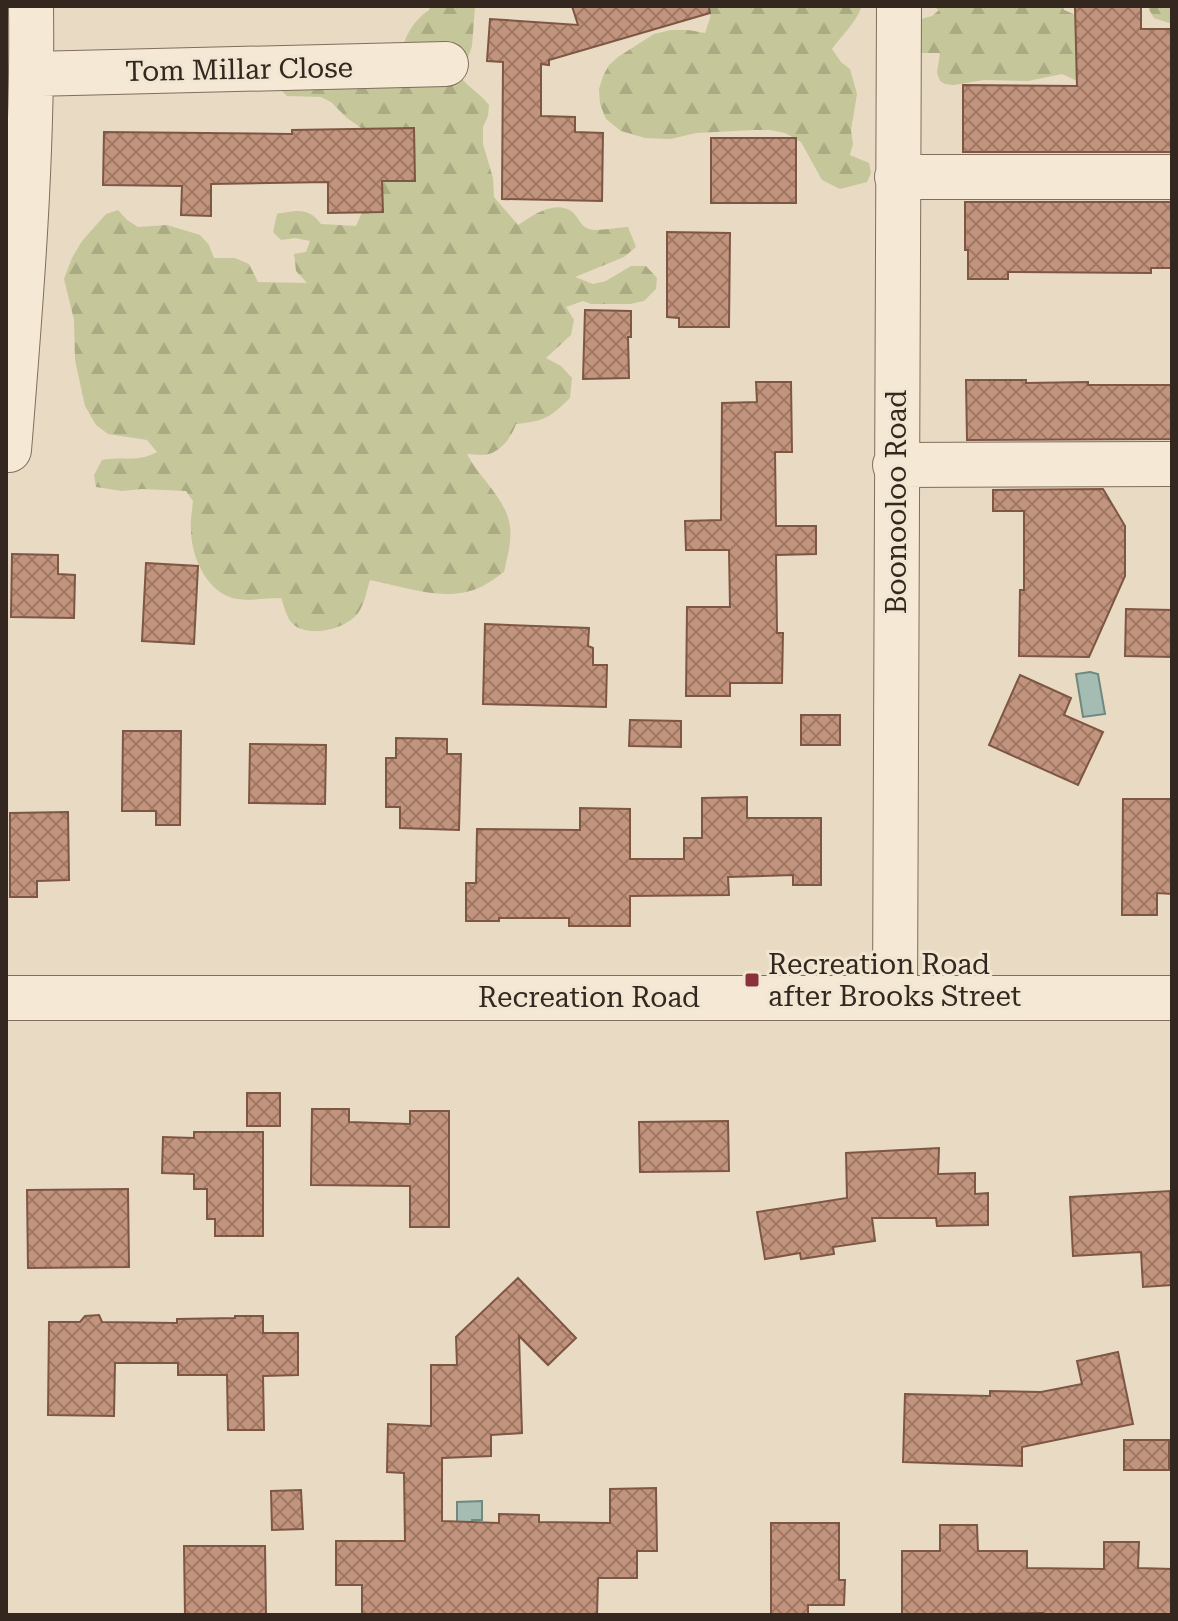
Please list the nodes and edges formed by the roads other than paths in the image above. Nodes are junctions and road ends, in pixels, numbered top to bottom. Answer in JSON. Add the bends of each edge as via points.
{"nodes":[{"id":1,"x":31,"y":6,"type":"edge"},
{"id":2,"x":899,"y":6,"type":"edge"},
{"id":3,"x":446,"y":64,"type":"dead end"},
{"id":4,"x":32,"y":74,"type":"junction"},
{"id":5,"x":897,"y":177,"type":"junction"},
{"id":6,"x":1172,"y":177,"type":"edge"},
{"id":7,"x":9,"y":450,"type":"dead end"},
{"id":8,"x":1172,"y":464,"type":"edge"},
{"id":9,"x":895,"y":465,"type":"junction"},
{"id":10,"x":895,"y":997,"type":"junction"},
{"id":11,"x":6,"y":998,"type":"edge"},
{"id":12,"x":1172,"y":998,"type":"edge"}],
"edges":[{"from":1,"to":4,"type":"street"},
{"from":2,"to":5,"type":"street","name":"Boonooloo Road"},
{"from":3,"to":4,"type":"street","name":"Tom Millar Close"},
{"from":4,"to":7,"type":"street"},
{"from":5,"to":6,"type":"street"},
{"from":5,"to":9,"type":"street","name":"Boonooloo Road"},
{"from":8,"to":9,"type":"street"},
{"from":9,"to":10,"type":"street","name":"Boonooloo Road"},
{"from":10,"to":11,"type":"street","name":"Recreation Road"},
{"from":10,"to":12,"type":"street","name":"Recreation Road"}]}
